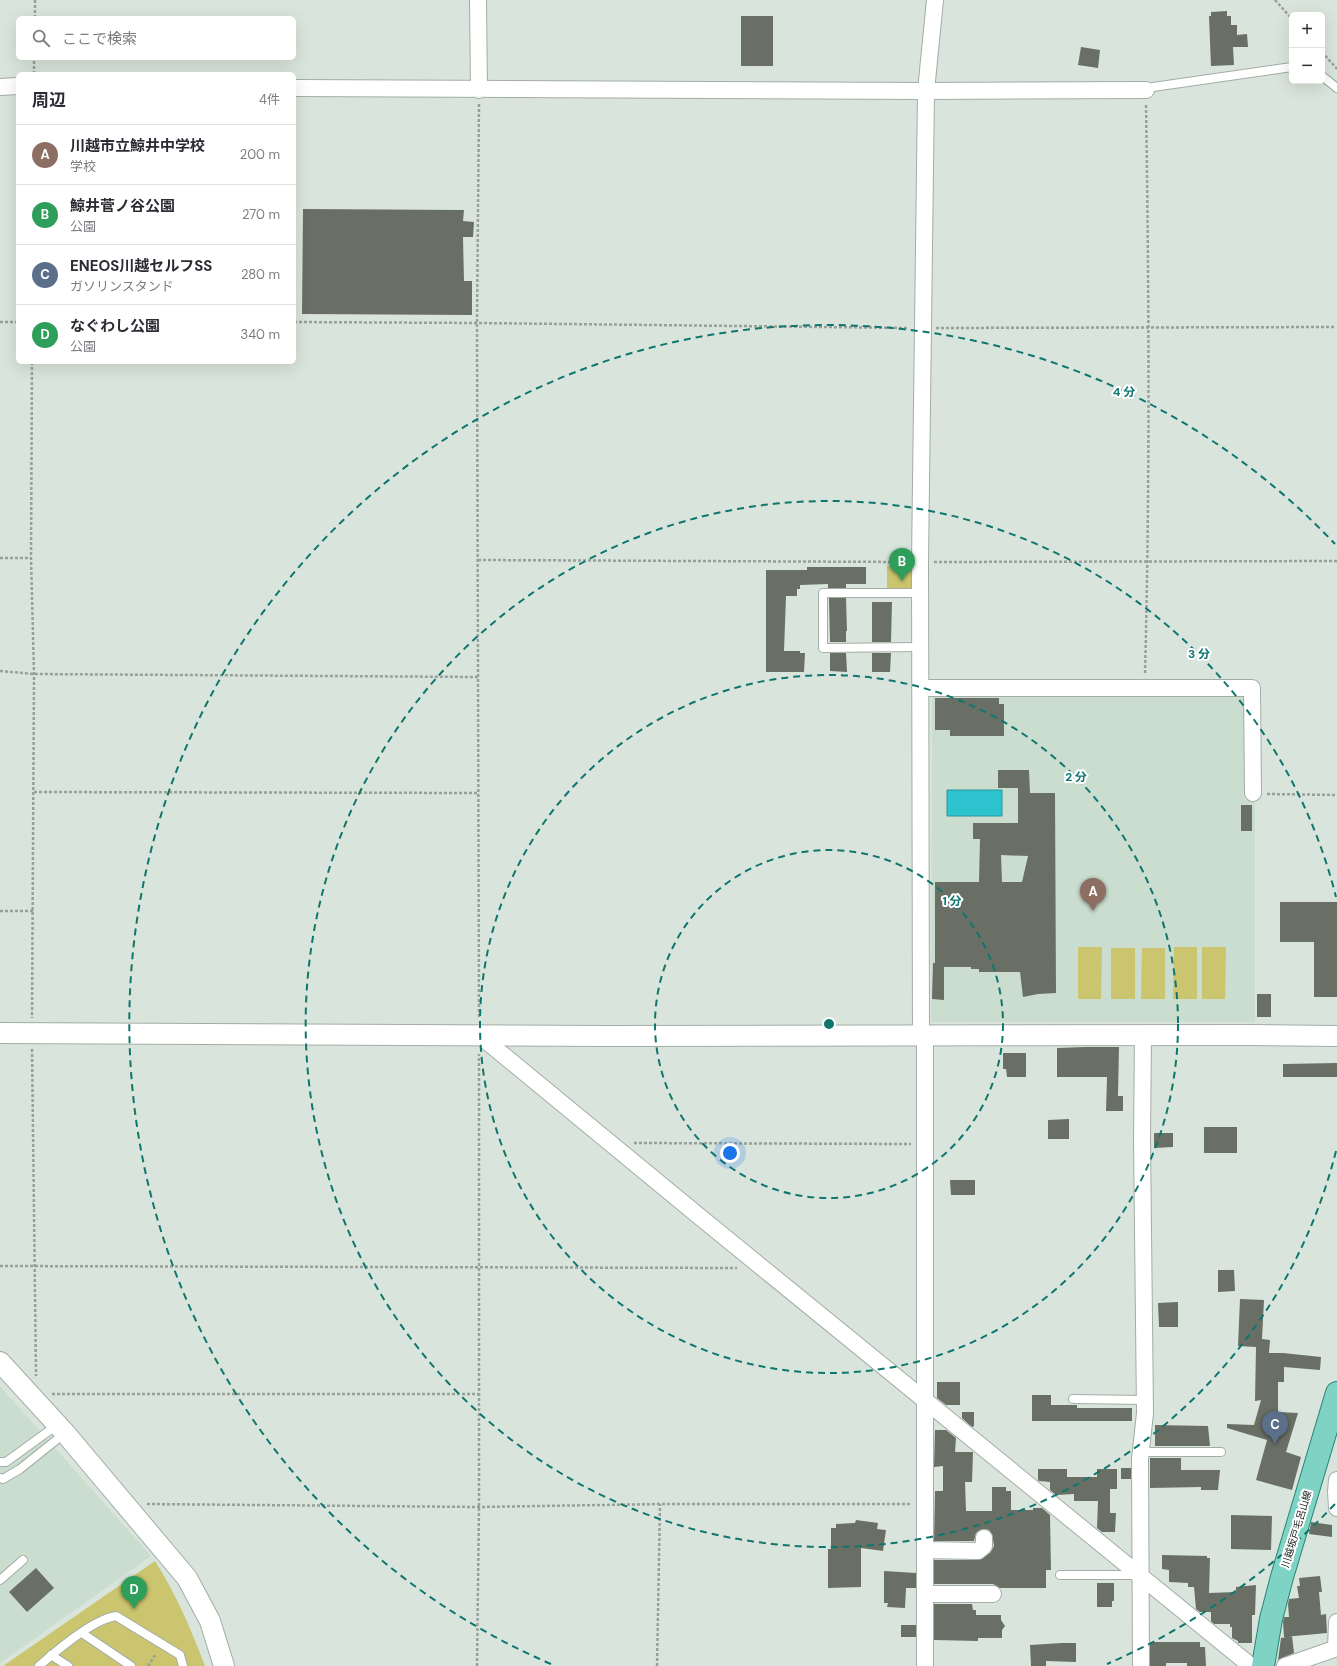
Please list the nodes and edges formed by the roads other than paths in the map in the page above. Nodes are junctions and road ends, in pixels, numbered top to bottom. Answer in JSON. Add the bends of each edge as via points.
{"nodes":[{"id":1,"x":478,"y":0,"type":"edge"},
{"id":2,"x":935,"y":0,"type":"edge"},
{"id":3,"x":1289,"y":67,"type":"edge"},
{"id":4,"x":1325,"y":78,"type":"edge"},
{"id":5,"x":0,"y":86,"type":"edge"},
{"id":6,"x":16,"y":86,"type":"edge"},
{"id":7,"x":296,"y":88,"type":"edge"},
{"id":8,"x":1337,"y":88,"type":"edge"},
{"id":9,"x":479,"y":90,"type":"junction"},
{"id":10,"x":1146,"y":90,"type":"joint"},
{"id":11,"x":926,"y":92,"type":"junction"},
{"id":12,"x":920,"y":593,"type":"junction"},
{"id":13,"x":920,"y":647,"type":"junction"},
{"id":14,"x":920,"y":688,"type":"junction"},
{"id":15,"x":1252,"y":793,"type":"road end"},
{"id":16,"x":0,"y":1033,"type":"edge"},
{"id":17,"x":479,"y":1035,"type":"junction"},
{"id":18,"x":1143,"y":1035,"type":"junction"},
{"id":19,"x":923,"y":1036,"type":"junction"},
{"id":20,"x":1337,"y":1036,"type":"edge"},
{"id":21,"x":0,"y":1362,"type":"edge"},
{"id":22,"x":1337,"y":1393,"type":"edge"},
{"id":23,"x":925,"y":1399,"type":"junction"},
{"id":24,"x":1073,"y":1399,"type":"dead end"},
{"id":25,"x":1144,"y":1400,"type":"junction"},
{"id":26,"x":1333,"y":1423,"type":"edge"},
{"id":27,"x":61,"y":1429,"type":"junction"},
{"id":28,"x":1141,"y":1452,"type":"junction"},
{"id":29,"x":1221,"y":1452,"type":"dead end"},
{"id":30,"x":0,"y":1462,"type":"edge"},
{"id":31,"x":0,"y":1478,"type":"edge"},
{"id":32,"x":1337,"y":1480,"type":"edge"},
{"id":33,"x":1337,"y":1508,"type":"edge"},
{"id":34,"x":984,"y":1538,"type":"dead end"},
{"id":35,"x":925,"y":1550,"type":"junction"},
{"id":36,"x":23,"y":1560,"type":"dead end"},
{"id":37,"x":1060,"y":1575,"type":"dead end"},
{"id":38,"x":1140,"y":1575,"type":"junction"},
{"id":39,"x":0,"y":1580,"type":"edge"},
{"id":40,"x":925,"y":1594,"type":"junction"},
{"id":41,"x":993,"y":1594,"type":"dead end"},
{"id":42,"x":1337,"y":1622,"type":"edge"},
{"id":43,"x":82,"y":1633,"type":"junction"},
{"id":44,"x":1336,"y":1648,"type":"edge"},
{"id":45,"x":51,"y":1655,"type":"junction"},
{"id":46,"x":39,"y":1666,"type":"edge"},
{"id":47,"x":68,"y":1666,"type":"edge"},
{"id":48,"x":131,"y":1666,"type":"edge"},
{"id":49,"x":183,"y":1666,"type":"edge"},
{"id":50,"x":224,"y":1666,"type":"edge"},
{"id":51,"x":925,"y":1666,"type":"edge"},
{"id":52,"x":1141,"y":1666,"type":"edge"},
{"id":53,"x":1251,"y":1666,"type":"edge"},
{"id":54,"x":1263,"y":1666,"type":"edge"},
{"id":55,"x":1285,"y":1666,"type":"edge"}],
"edges":[{"from":1,"to":9,"type":"street"},
{"from":2,"to":11,"type":"street"},
{"from":3,"to":10,"type":"lane"},
{"from":4,"to":8,"type":"lane"},
{"from":5,"to":6,"type":"street"},
{"from":7,"to":9,"type":"street"},
{"from":9,"to":11,"type":"street"},
{"from":10,"to":11,"type":"street"},
{"from":11,"to":12,"type":"street"},
{"from":12,"to":13,"type":"street"},
{"from":12,"to":13,"type":"lane","via":[[823,593],[823,648]]},
{"from":13,"to":14,"type":"street"},
{"from":14,"to":15,"type":"street","via":[[1252,688]]},
{"from":14,"to":19,"type":"street"},
{"from":16,"to":17,"type":"street"},
{"from":17,"to":19,"type":"street"},
{"from":17,"to":23,"type":"street"},
{"from":18,"to":19,"type":"street"},
{"from":18,"to":20,"type":"street"},
{"from":18,"to":25,"type":"street"},
{"from":19,"to":23,"type":"street"},
{"from":21,"to":27,"type":"street"},
{"from":22,"to":26,"type":"main road","name":"川越坂戸毛呂山線"},
{"from":23,"to":35,"type":"street"},
{"from":23,"to":38,"type":"street"},
{"from":24,"to":25,"type":"lane"},
{"from":25,"to":28,"type":"street"},
{"from":26,"to":54,"type":"main road","name":"川越坂戸毛呂山線","via":[[1282,1577]]},
{"from":27,"to":30,"type":"lane","via":[[6,1462]]},
{"from":27,"to":31,"type":"lane","via":[[20,1469],[3,1479]]},
{"from":27,"to":50,"type":"street","via":[[187,1578],[210,1621]]},
{"from":28,"to":29,"type":"lane"},
{"from":28,"to":38,"type":"street"},
{"from":32,"to":33,"type":"street"},
{"from":34,"to":35,"type":"street","via":[[984,1546],[978,1551]]},
{"from":35,"to":40,"type":"street"},
{"from":36,"to":39,"type":"lane"},
{"from":37,"to":38,"type":"lane"},
{"from":38,"to":52,"type":"street"},
{"from":38,"to":53,"type":"street"},
{"from":40,"to":41,"type":"street"},
{"from":40,"to":51,"type":"street"},
{"from":42,"to":44,"type":"street"},
{"from":43,"to":45,"type":"lane"},
{"from":43,"to":48,"type":"lane"},
{"from":43,"to":49,"type":"lane","via":[[107,1617],[116,1616],[180,1655]]},
{"from":44,"to":55,"type":"street"},
{"from":45,"to":46,"type":"lane"},
{"from":45,"to":47,"type":"lane"}]}
